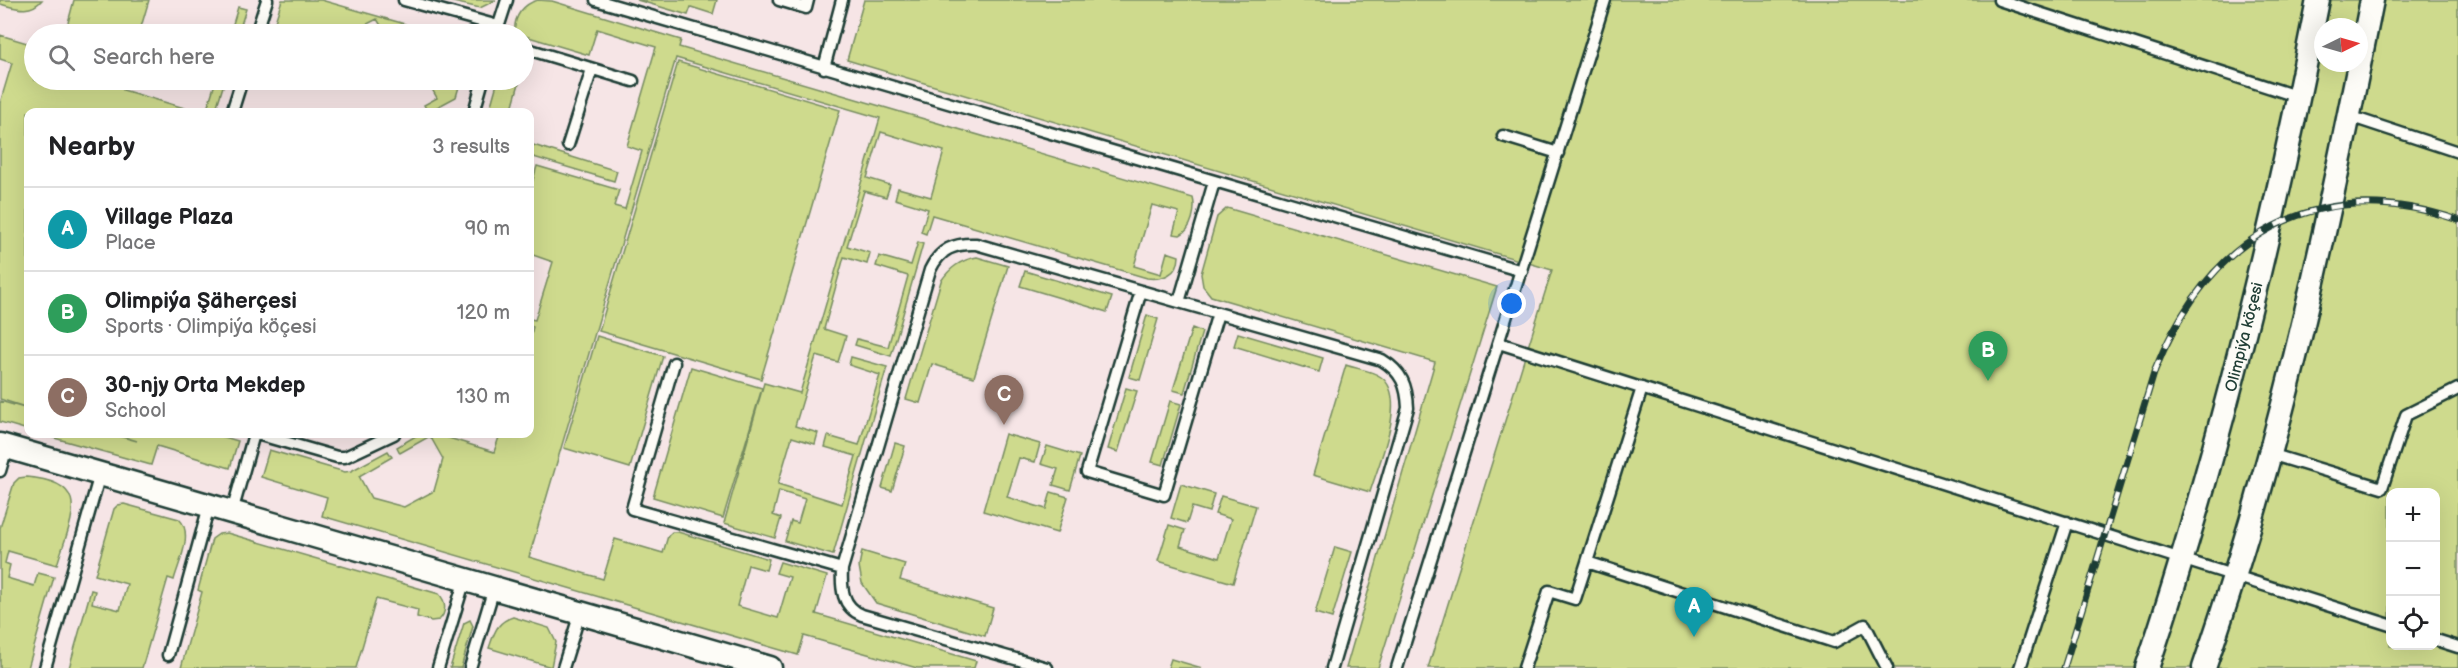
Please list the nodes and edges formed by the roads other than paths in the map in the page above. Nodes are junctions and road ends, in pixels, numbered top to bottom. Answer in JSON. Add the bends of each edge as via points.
{"nodes":[{"id":1,"x":267,"y":0,"type":"edge"},
{"id":2,"x":404,"y":0,"type":"edge"},
{"id":3,"x":507,"y":0,"type":"edge"},
{"id":4,"x":596,"y":0,"type":"edge"},
{"id":5,"x":779,"y":0,"type":"edge"},
{"id":6,"x":808,"y":0,"type":"edge"},
{"id":7,"x":842,"y":0,"type":"edge"},
{"id":8,"x":1605,"y":0,"type":"edge"},
{"id":9,"x":1999,"y":0,"type":"edge"},
{"id":10,"x":2318,"y":0,"type":"edge"},
{"id":11,"x":2372,"y":0,"type":"edge"},
{"id":12,"x":259,"y":24,"type":"edge"},
{"id":13,"x":478,"y":24,"type":"edge"},
{"id":14,"x":499,"y":24,"type":"edge"},
{"id":15,"x":534,"y":51,"type":"edge"},
{"id":16,"x":824,"y":68,"type":"junction"},
{"id":17,"x":592,"y":69,"type":"junction"},
{"id":18,"x":633,"y":81,"type":"dead end"},
{"id":19,"x":239,"y":90,"type":"edge"},
{"id":20,"x":480,"y":90,"type":"edge"},
{"id":21,"x":2299,"y":97,"type":"junction"},
{"id":22,"x":233,"y":108,"type":"edge"},
{"id":23,"x":475,"y":108,"type":"edge"},
{"id":24,"x":2349,"y":116,"type":"junction"},
{"id":25,"x":1503,"y":136,"type":"dead end"},
{"id":26,"x":568,"y":145,"type":"dead end"},
{"id":27,"x":2458,"y":152,"type":"edge"},
{"id":28,"x":1558,"y":153,"type":"junction"},
{"id":29,"x":1214,"y":182,"type":"junction"},
{"id":30,"x":1522,"y":271,"type":"junction"},
{"id":31,"x":1141,"y":291,"type":"junction"},
{"id":32,"x":1179,"y":302,"type":"junction"},
{"id":33,"x":1218,"y":313,"type":"junction"},
{"id":34,"x":1499,"y":343,"type":"junction"},
{"id":35,"x":674,"y":363,"type":"dead end"},
{"id":36,"x":1642,"y":388,"type":"junction"},
{"id":37,"x":2458,"y":389,"type":"edge"},
{"id":38,"x":254,"y":438,"type":"edge"},
{"id":39,"x":271,"y":438,"type":"edge"},
{"id":40,"x":385,"y":438,"type":"edge"},
{"id":41,"x":3,"y":446,"type":"edge"},
{"id":42,"x":2270,"y":454,"type":"junction"},
{"id":43,"x":0,"y":471,"type":"edge"},
{"id":44,"x":100,"y":474,"type":"junction"},
{"id":45,"x":210,"y":506,"type":"junction"},
{"id":46,"x":232,"y":512,"type":"junction"},
{"id":47,"x":2067,"y":522,"type":"junction"},
{"id":48,"x":2184,"y":558,"type":"junction"},
{"id":49,"x":1587,"y":562,"type":"junction"},
{"id":50,"x":842,"y":568,"type":"junction"},
{"id":51,"x":2235,"y":576,"type":"junction"},
{"id":52,"x":465,"y":579,"type":"junction"},
{"id":53,"x":494,"y":588,"type":"junction"},
{"id":54,"x":580,"y":613,"type":"junction"},
{"id":55,"x":2386,"y":623,"type":"edge"},
{"id":56,"x":2440,"y":641,"type":"edge"},
{"id":57,"x":2458,"y":647,"type":"edge"},
{"id":58,"x":168,"y":655,"type":"dead end"},
{"id":59,"x":761,"y":667,"type":"edge"},
{"id":60,"x":45,"y":668,"type":"edge"},
{"id":61,"x":438,"y":668,"type":"edge"},
{"id":62,"x":470,"y":668,"type":"edge"},
{"id":63,"x":563,"y":668,"type":"edge"},
{"id":64,"x":1047,"y":668,"type":"edge"},
{"id":65,"x":1332,"y":668,"type":"edge"},
{"id":66,"x":1397,"y":668,"type":"edge"},
{"id":67,"x":1524,"y":668,"type":"edge"},
{"id":68,"x":1887,"y":668,"type":"edge"},
{"id":69,"x":2020,"y":668,"type":"edge"},
{"id":70,"x":2147,"y":668,"type":"edge"},
{"id":71,"x":2204,"y":668,"type":"edge"}],
"edges":[{"from":1,"to":12,"type":"lane"},
{"from":2,"to":13,"type":"lane"},
{"from":3,"to":14,"type":"lane"},
{"from":4,"to":16,"type":"lane"},
{"from":5,"to":6,"type":"lane","via":[[806,8]]},
{"from":7,"to":16,"type":"lane"},
{"from":8,"to":28,"type":"lane"},
{"from":9,"to":21,"type":"lane"},
{"from":10,"to":21,"type":"street","name":"Olimpiýa köçesi"},
{"from":11,"to":24,"type":"street"},
{"from":15,"to":17,"type":"lane"},
{"from":16,"to":29,"type":"lane"},
{"from":17,"to":18,"type":"lane"},
{"from":17,"to":26,"type":"lane"},
{"from":19,"to":22,"type":"lane"},
{"from":20,"to":23,"type":"lane"},
{"from":21,"to":48,"type":"street","name":"Olimpiýa köçesi","via":[[2246,330]]},
{"from":24,"to":27,"type":"lane"},
{"from":24,"to":42,"type":"street"},
{"from":25,"to":28,"type":"lane"},
{"from":28,"to":30,"type":"lane"},
{"from":29,"to":30,"type":"lane"},
{"from":29,"to":32,"type":"lane"},
{"from":30,"to":34,"type":"lane"},
{"from":31,"to":32,"type":"lane"},
{"from":31,"to":33,"type":"lane","via":[[1087,472],[1164,495]]},
{"from":31,"to":50,"type":"lane","via":[[976,244],[957,244],[942,252],[930,270]]},
{"from":32,"to":33,"type":"lane"},
{"from":33,"to":65,"type":"lane","via":[[1382,360],[1405,383],[1408,408]]},
{"from":34,"to":36,"type":"lane"},
{"from":34,"to":66,"type":"lane"},
{"from":35,"to":50,"type":"lane","via":[[632,509]]},
{"from":36,"to":47,"type":"lane"},
{"from":36,"to":49,"type":"lane"},
{"from":37,"to":42,"type":"lane","via":[[2406,415],[2382,488]]},
{"from":38,"to":46,"type":"lane"},
{"from":39,"to":40,"type":"lane","via":[[345,457]]},
{"from":41,"to":43,"type":"lane"},
{"from":41,"to":44,"type":"street"},
{"from":42,"to":51,"type":"street"},
{"from":44,"to":45,"type":"street"},
{"from":44,"to":60,"type":"lane"},
{"from":45,"to":46,"type":"street"},
{"from":45,"to":58,"type":"lane"},
{"from":46,"to":52,"type":"street"},
{"from":47,"to":48,"type":"lane"},
{"from":47,"to":69,"type":"lane"},
{"from":48,"to":51,"type":"lane"},
{"from":48,"to":70,"type":"street","name":"Olimpiýa köçesi"},
{"from":49,"to":67,"type":"lane","via":[[1575,599],[1548,591]]},
{"from":49,"to":68,"type":"lane","via":[[1834,642],[1865,625]]},
{"from":50,"to":64,"type":"lane","via":[[844,598],[856,612]]},
{"from":51,"to":55,"type":"lane"},
{"from":51,"to":71,"type":"street"},
{"from":52,"to":53,"type":"street"},
{"from":52,"to":61,"type":"lane"},
{"from":53,"to":54,"type":"street"},
{"from":53,"to":62,"type":"lane"},
{"from":54,"to":59,"type":"street"},
{"from":54,"to":63,"type":"lane"},
{"from":56,"to":57,"type":"lane"}]}
